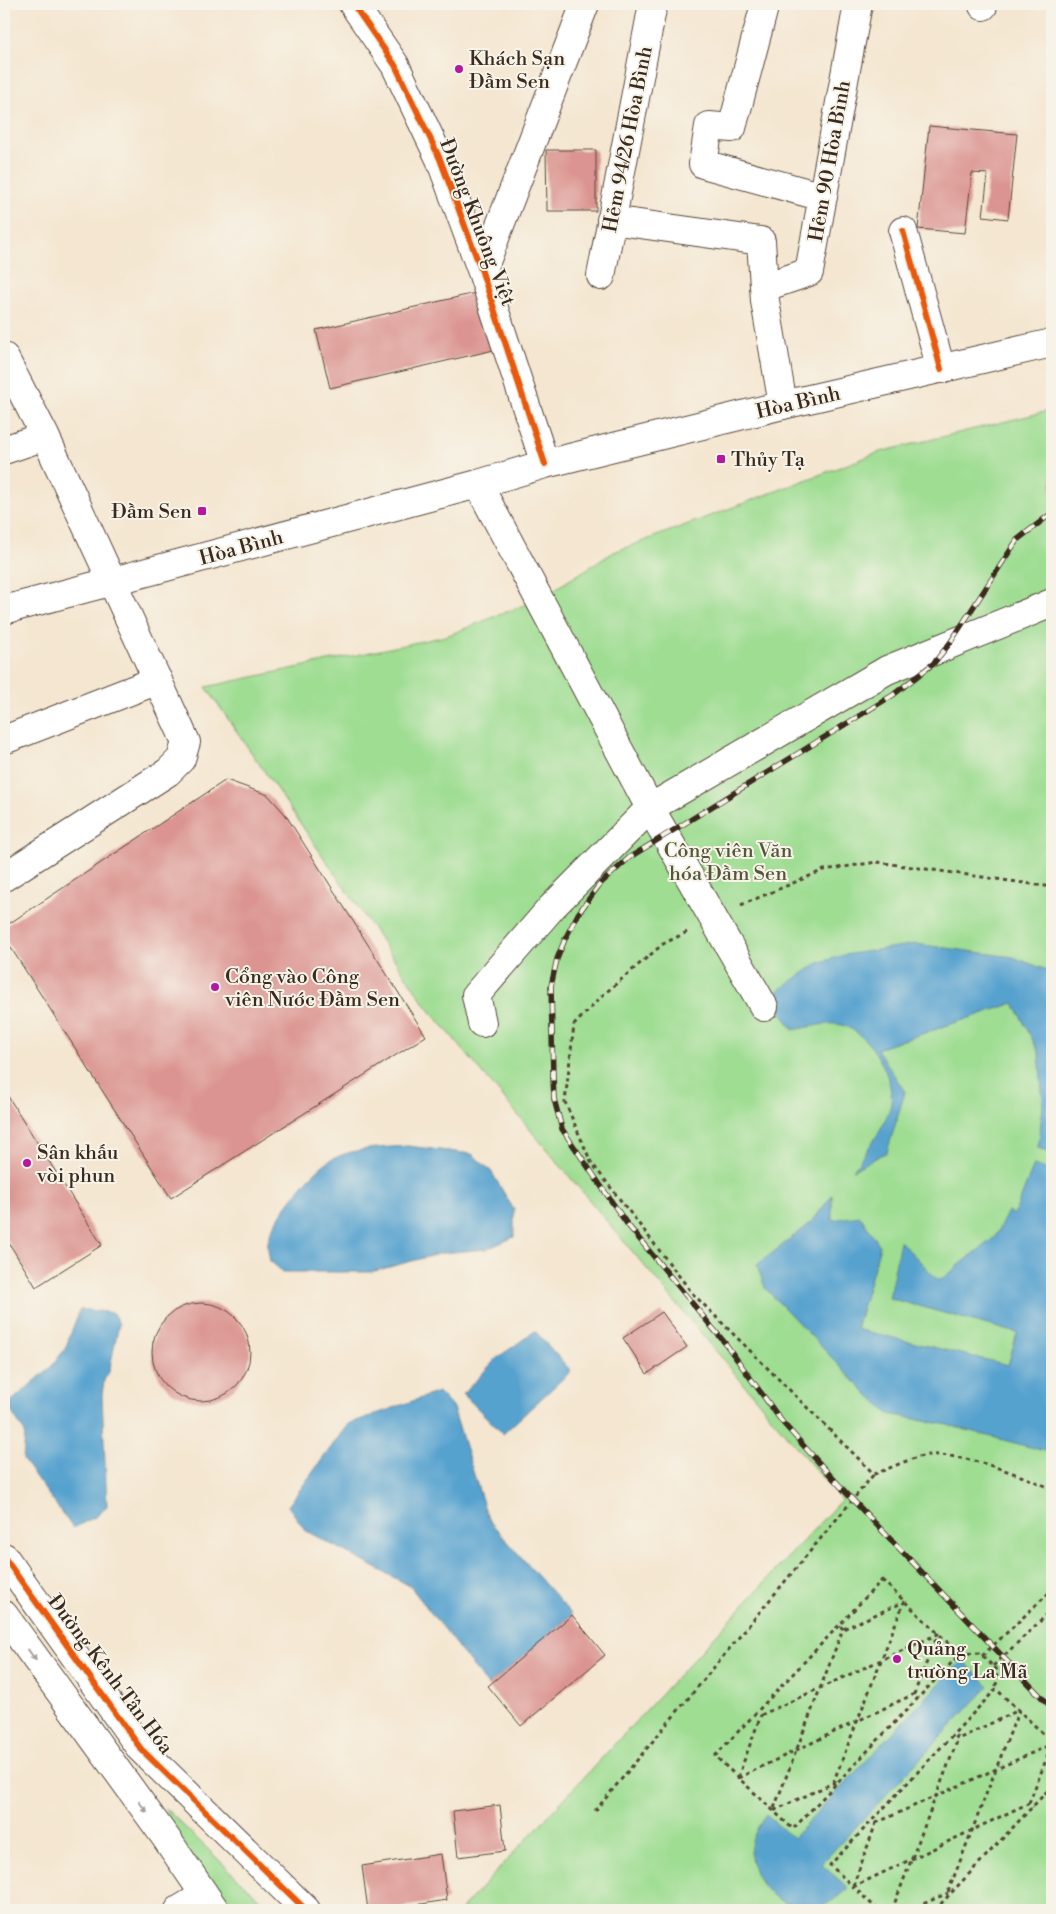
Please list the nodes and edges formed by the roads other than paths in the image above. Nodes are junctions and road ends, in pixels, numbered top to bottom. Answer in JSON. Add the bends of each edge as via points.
{"nodes":[{"id":1,"x":585,"y":4,"type":"edge"},
{"id":2,"x":653,"y":4,"type":"edge"},
{"id":3,"x":765,"y":4,"type":"edge"},
{"id":4,"x":858,"y":4,"type":"edge"},
{"id":5,"x":361,"y":7,"type":"edge"},
{"id":6,"x":823,"y":197,"type":"junction"},
{"id":7,"x":611,"y":220,"type":"junction"},
{"id":8,"x":903,"y":231,"type":"dead end"},
{"id":9,"x":482,"y":272,"type":"junction"},
{"id":10,"x":601,"y":276,"type":"dead end"},
{"id":11,"x":765,"y":286,"type":"junction"},
{"id":12,"x":1052,"y":343,"type":"edge"},
{"id":13,"x":4,"y":357,"type":"edge"},
{"id":14,"x":941,"y":369,"type":"junction"},
{"id":15,"x":783,"y":405,"type":"junction"},
{"id":16,"x":45,"y":436,"type":"junction"},
{"id":17,"x":4,"y":450,"type":"edge"},
{"id":18,"x":545,"y":464,"type":"junction"},
{"id":19,"x":478,"y":484,"type":"junction"},
{"id":20,"x":112,"y":581,"type":"junction"},
{"id":21,"x":1052,"y":603,"type":"edge"},
{"id":22,"x":4,"y":610,"type":"edge"},
{"id":23,"x":158,"y":680,"type":"junction"},
{"id":24,"x":4,"y":740,"type":"edge"},
{"id":25,"x":650,"y":808,"type":"junction"},
{"id":26,"x":4,"y":877,"type":"edge"},
{"id":27,"x":764,"y":1008,"type":"dead end"},
{"id":28,"x":482,"y":1023,"type":"dead end"},
{"id":29,"x":4,"y":1556,"type":"edge"},
{"id":30,"x":4,"y":1615,"type":"edge"},
{"id":31,"x":209,"y":1903,"type":"edge"},
{"id":32,"x":179,"y":1910,"type":"edge"},
{"id":33,"x":306,"y":1910,"type":"edge"}],
"edges":[{"from":1,"to":9,"type":"street"},
{"from":2,"to":7,"type":"street","name":"Hẻm 94/26 Hòa Bình"},
{"from":3,"to":6,"type":"street","via":[[732,128],[709,126],[703,164]]},
{"from":4,"to":6,"type":"street","name":"Hẻm 90 Hòa Bình"},
{"from":5,"to":9,"type":"street","name":"Đường Khuông Việt","via":[[395,65],[440,159]]},
{"from":6,"to":11,"type":"street","name":"Hẻm 90 Hòa Bình","via":[[809,272]]},
{"from":7,"to":10,"type":"street","name":"Hẻm 94/26 Hòa Bình"},
{"from":7,"to":11,"type":"street","via":[[761,241]]},
{"from":8,"to":14,"type":"street"},
{"from":9,"to":18,"type":"street","name":"Đường Khuông Việt"},
{"from":11,"to":15,"type":"street"},
{"from":12,"to":14,"type":"street","name":"Hòa Bình"},
{"from":13,"to":16,"type":"street"},
{"from":14,"to":15,"type":"street","name":"Hòa Bình"},
{"from":15,"to":18,"type":"street","name":"Hòa Bình"},
{"from":16,"to":17,"type":"street"},
{"from":16,"to":20,"type":"street"},
{"from":18,"to":19,"type":"street","name":"Hòa Bình"},
{"from":19,"to":20,"type":"street","name":"Hòa Bình"},
{"from":19,"to":25,"type":"street"},
{"from":20,"to":22,"type":"street","name":"Hòa Bình"},
{"from":20,"to":23,"type":"street"},
{"from":21,"to":25,"type":"street","via":[[888,670]]},
{"from":23,"to":24,"type":"street"},
{"from":23,"to":26,"type":"street","via":[[186,742],[181,760],[168,772]]},
{"from":25,"to":27,"type":"street"},
{"from":25,"to":28,"type":"street","via":[[552,907],[476,995]]},
{"from":29,"to":33,"type":"street","name":"Đường Kênh Tân Hóa","via":[[141,1749]]},
{"from":30,"to":31,"type":"street","one_way":true,"via":[[166,1838]]},
{"from":31,"to":32,"type":"street"}]}
